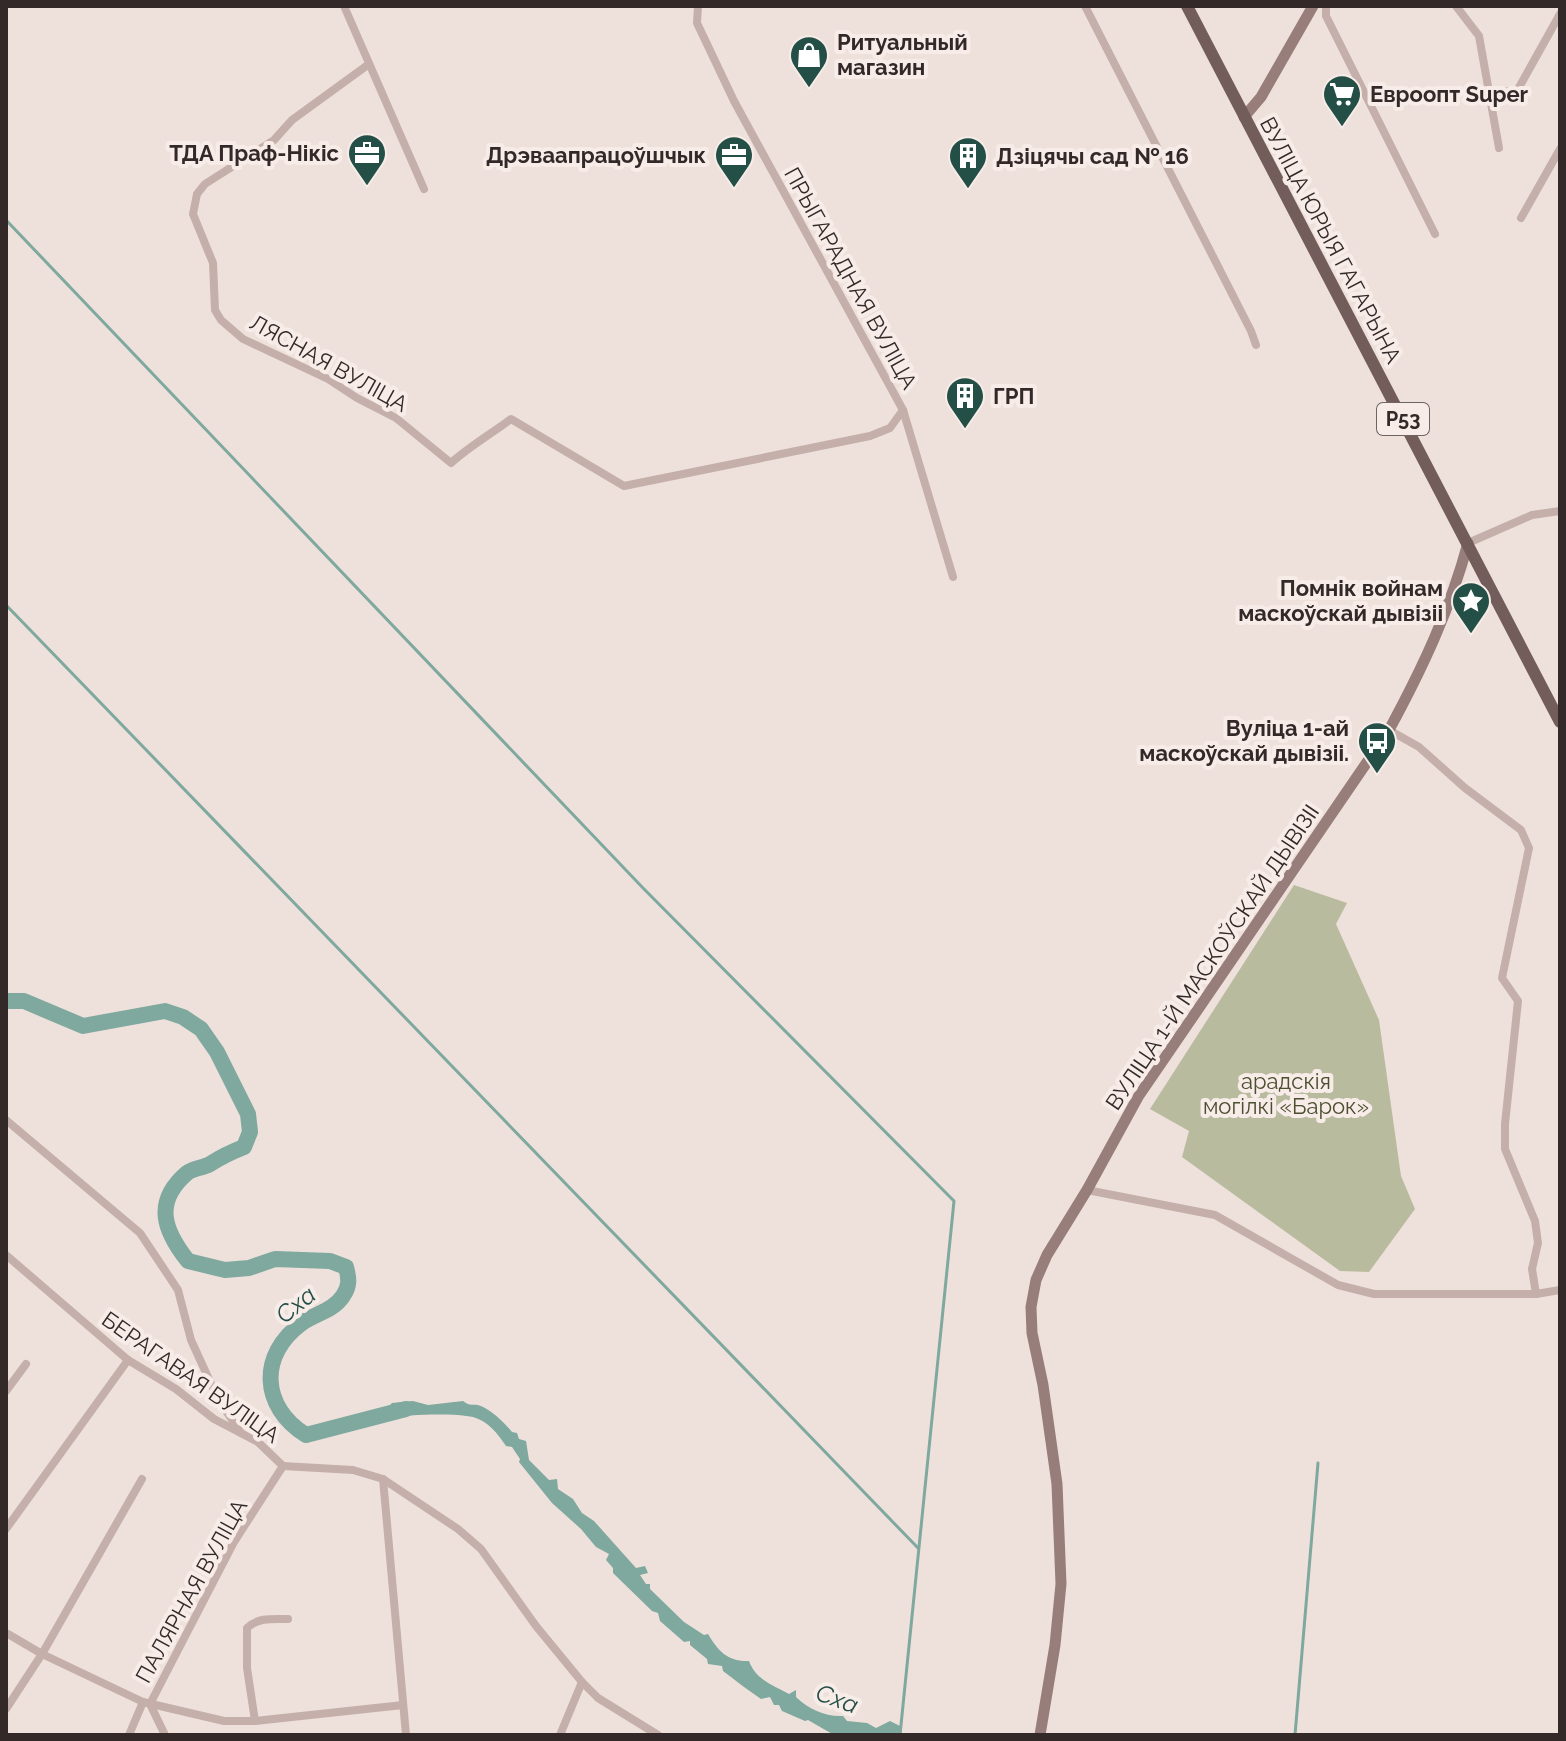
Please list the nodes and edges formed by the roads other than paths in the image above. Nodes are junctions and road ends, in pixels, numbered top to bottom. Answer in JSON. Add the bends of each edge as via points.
{"nodes":[{"id":1,"x":344,"y":6,"type":"edge"},
{"id":2,"x":698,"y":6,"type":"edge"},
{"id":3,"x":1085,"y":6,"type":"edge"},
{"id":4,"x":1187,"y":6,"type":"edge"},
{"id":5,"x":1313,"y":6,"type":"edge"},
{"id":6,"x":1326,"y":6,"type":"edge"},
{"id":7,"x":1456,"y":6,"type":"edge"},
{"id":8,"x":1554,"y":6,"type":"edge"},
{"id":9,"x":1560,"y":12,"type":"edge"},
{"id":10,"x":369,"y":64,"type":"junction"},
{"id":11,"x":1490,"y":92,"type":"junction"},
{"id":12,"x":1244,"y":117,"type":"junction"},
{"id":13,"x":1499,"y":148,"type":"dead end"},
{"id":14,"x":1560,"y":149,"type":"edge"},
{"id":15,"x":424,"y":189,"type":"dead end"},
{"id":16,"x":1521,"y":218,"type":"dead end"},
{"id":17,"x":1435,"y":234,"type":"dead end"},
{"id":18,"x":1256,"y":345,"type":"dead end"},
{"id":19,"x":903,"y":410,"type":"junction"},
{"id":20,"x":1560,"y":511,"type":"edge"},
{"id":21,"x":1468,"y":543,"type":"junction"},
{"id":22,"x":953,"y":577,"type":"dead end"},
{"id":23,"x":1560,"y":722,"type":"edge"},
{"id":24,"x":1389,"y":730,"type":"junction"},
{"id":25,"x":6,"y":1120,"type":"edge"},
{"id":26,"x":1087,"y":1190,"type":"junction"},
{"id":27,"x":7,"y":1259,"type":"edge"},
{"id":28,"x":1560,"y":1290,"type":"edge"},
{"id":29,"x":1536,"y":1294,"type":"junction"},
{"id":30,"x":128,"y":1360,"type":"junction"},
{"id":31,"x":26,"y":1364,"type":"dead end"},
{"id":32,"x":6,"y":1391,"type":"edge"},
{"id":33,"x":241,"y":1433,"type":"junction"},
{"id":34,"x":283,"y":1466,"type":"junction"},
{"id":35,"x":142,"y":1479,"type":"dead end"},
{"id":36,"x":383,"y":1479,"type":"junction"},
{"id":37,"x":6,"y":1529,"type":"edge"},
{"id":38,"x":288,"y":1619,"type":"dead end"},
{"id":39,"x":8,"y":1634,"type":"edge"},
{"id":40,"x":42,"y":1654,"type":"junction"},
{"id":41,"x":582,"y":1682,"type":"junction"},
{"id":42,"x":146,"y":1703,"type":"junction"},
{"id":43,"x":403,"y":1705,"type":"junction"},
{"id":44,"x":6,"y":1709,"type":"edge"},
{"id":45,"x":255,"y":1721,"type":"junction"},
{"id":46,"x":1040,"y":1732,"type":"edge"},
{"id":47,"x":129,"y":1735,"type":"edge"},
{"id":48,"x":165,"y":1735,"type":"edge"},
{"id":49,"x":406,"y":1735,"type":"edge"},
{"id":50,"x":560,"y":1735,"type":"edge"},
{"id":51,"x":658,"y":1735,"type":"edge"}],
"edges":[{"from":1,"to":10,"type":"street"},
{"from":2,"to":19,"type":"street","name":"ПРЫГАРАДНАЯ ВУЛІЦА","via":[[697,23],[734,101]]},
{"from":3,"to":18,"type":"street"},
{"from":4,"to":12,"type":"main road","number":"Р53"},
{"from":5,"to":12,"type":"street"},
{"from":6,"to":17,"type":"street","via":[[1326,16]]},
{"from":7,"to":11,"type":"street","via":[[1479,36]]},
{"from":8,"to":9,"type":"street"},
{"from":9,"to":11,"type":"street","via":[[1517,91]]},
{"from":10,"to":15,"type":"street"},
{"from":10,"to":19,"type":"street","name":"ЛЯСНАЯ ВУЛІЦА","via":[[197,194],[193,214],[213,263],[215,310],[243,339],[396,418],[451,463],[511,419],[624,486],[870,436],[890,428]]},
{"from":11,"to":13,"type":"street"},
{"from":12,"to":21,"type":"main road","name":"ВУЛІЦА ЮРЫЯ ГАГАРЫНА","number":"Р53"},
{"from":14,"to":16,"type":"street"},
{"from":19,"to":22,"type":"street","name":"ПРЫГАРАДНАЯ ВУЛІЦА"},
{"from":20,"to":21,"type":"street","via":[[1532,515]]},
{"from":21,"to":23,"type":"main road","name":"ВУЛІЦА ЮРЫЯ ГАГАРЫНА","number":"Р53"},
{"from":21,"to":24,"type":"street","name":"ВУЛІЦА 1-Й МАСКОЎСКАЙ ДЫВІЗІІ","via":[[1454,596]]},
{"from":24,"to":26,"type":"street","name":"ВУЛІЦА 1-Й МАСКОЎСКАЙ ДЫВІЗІІ","via":[[1138,1097]]},
{"from":24,"to":29,"type":"street","via":[[1419,747],[1527,839],[1502,978],[1518,1001],[1505,1149],[1535,1221]]},
{"from":25,"to":33,"type":"street","via":[[140,1233],[178,1290],[191,1340],[218,1399]]},
{"from":26,"to":29,"type":"street","via":[[1215,1215],[1338,1285],[1374,1294]]},
{"from":26,"to":46,"type":"street","name":"ВУЛІЦА 1-Й МАСКОЎСКАЙ ДЫВІЗІІ","via":[[1047,1255],[1031,1307],[1057,1484],[1061,1584]]},
{"from":27,"to":30,"type":"street","name":"БЕРАГАВАЯ ВУЛІЦА"},
{"from":28,"to":29,"type":"street"},
{"from":30,"to":33,"type":"street","name":"БЕРАГАВАЯ ВУЛІЦА"},
{"from":30,"to":37,"type":"street"},
{"from":31,"to":32,"type":"street"},
{"from":33,"to":34,"type":"street","name":"БЕРАГАВАЯ ВУЛІЦА"},
{"from":34,"to":36,"type":"street","via":[[353,1470]]},
{"from":34,"to":42,"type":"street","name":"ПАЛЯРНАЯ ВУЛІЦА","via":[[234,1542]]},
{"from":35,"to":40,"type":"street"},
{"from":36,"to":41,"type":"street","via":[[481,1549]]},
{"from":36,"to":43,"type":"street"},
{"from":38,"to":45,"type":"street","via":[[269,1619],[247,1628]]},
{"from":39,"to":40,"type":"street"},
{"from":40,"to":42,"type":"street"},
{"from":40,"to":44,"type":"street"},
{"from":41,"to":50,"type":"street"},
{"from":41,"to":51,"type":"street"},
{"from":42,"to":45,"type":"street","via":[[224,1721]]},
{"from":42,"to":47,"type":"street"},
{"from":42,"to":48,"type":"street","name":"ПАЛЯРНАЯ ВУЛІЦА"},
{"from":43,"to":45,"type":"street"},
{"from":43,"to":49,"type":"street"}]}
